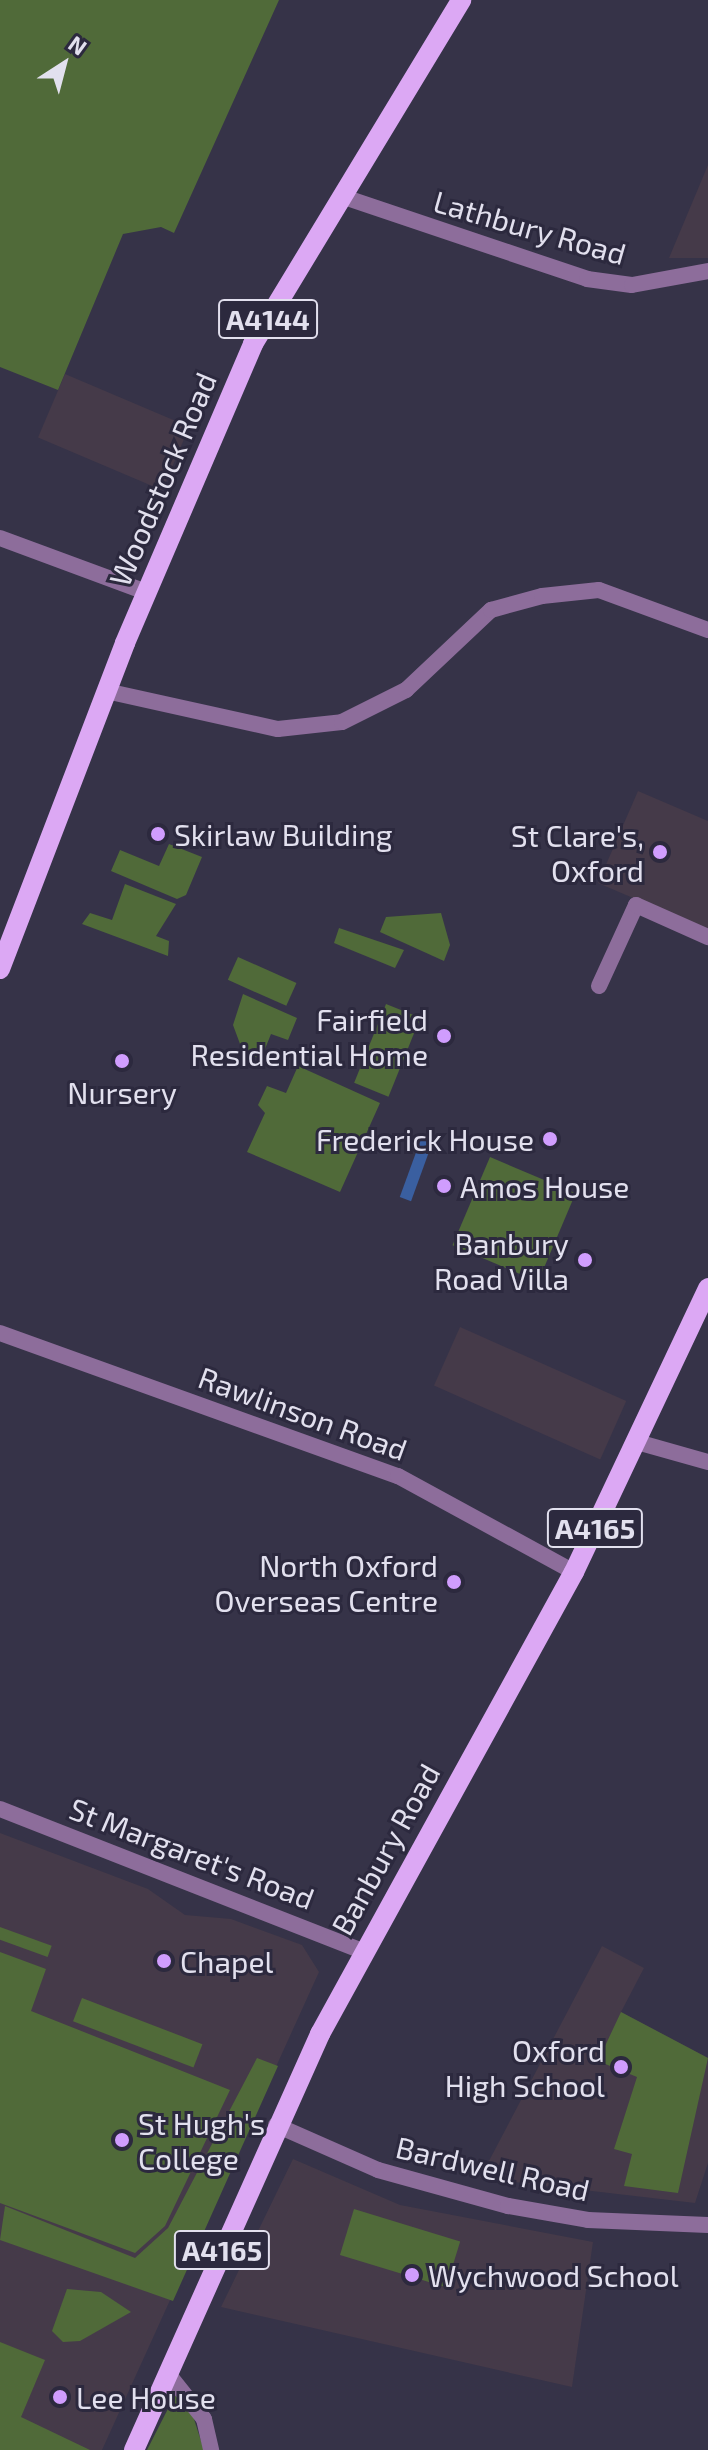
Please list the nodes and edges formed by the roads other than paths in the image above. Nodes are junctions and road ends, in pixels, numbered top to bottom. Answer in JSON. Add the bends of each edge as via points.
{"nodes":[{"id":1,"x":461,"y":0,"type":"edge"},
{"id":2,"x":341,"y":196,"type":"junction"},
{"id":3,"x":708,"y":271,"type":"edge"},
{"id":4,"x":0,"y":538,"type":"edge"},
{"id":5,"x":146,"y":592,"type":"junction"},
{"id":6,"x":708,"y":630,"type":"edge"},
{"id":7,"x":106,"y":691,"type":"junction"},
{"id":8,"x":708,"y":937,"type":"edge"},
{"id":9,"x":0,"y":969,"type":"edge"},
{"id":10,"x":599,"y":986,"type":"dead end"},
{"id":11,"x":708,"y":1288,"type":"edge"},
{"id":12,"x":0,"y":1333,"type":"edge"},
{"id":13,"x":637,"y":1442,"type":"junction"},
{"id":14,"x":708,"y":1462,"type":"edge"},
{"id":15,"x":574,"y":1572,"type":"junction"},
{"id":16,"x":0,"y":1809,"type":"edge"},
{"id":17,"x":362,"y":1951,"type":"junction"},
{"id":18,"x":276,"y":2125,"type":"junction"},
{"id":19,"x":708,"y":2225,"type":"edge"},
{"id":20,"x":169,"y":2375,"type":"junction"},
{"id":21,"x":134,"y":2450,"type":"edge"},
{"id":22,"x":211,"y":2450,"type":"edge"}],
"edges":[{"from":1,"to":2,"type":"main road","name":"Woodstock Road","number":"A4144"},
{"from":2,"to":3,"type":"street","name":"Lathbury Road","via":[[587,279],[632,285]]},
{"from":2,"to":5,"type":"main road","name":"Woodstock Road","number":"A4144","via":[[253,344]]},
{"from":4,"to":5,"type":"street"},
{"from":5,"to":7,"type":"main road","name":"Woodstock Road","number":"A4144"},
{"from":6,"to":7,"type":"street","via":[[599,590],[542,596],[491,610],[393,697],[342,722],[278,729]]},
{"from":7,"to":9,"type":"main road","name":"Woodstock Road","number":"A4144"},
{"from":8,"to":10,"type":"street","via":[[636,905]]},
{"from":11,"to":13,"type":"main road","name":"Banbury Road","number":"A4165"},
{"from":12,"to":15,"type":"street","name":"Rawlinson Road","via":[[398,1476]]},
{"from":13,"to":14,"type":"street"},
{"from":13,"to":15,"type":"main road","name":"Banbury Road","number":"A4165"},
{"from":15,"to":17,"type":"main road","name":"Banbury Road","number":"A4165"},
{"from":16,"to":17,"type":"street","name":"St Margaret's Road"},
{"from":17,"to":18,"type":"main road","name":"Banbury Road","number":"A4165"},
{"from":18,"to":19,"type":"street","name":"Bardwell Road","via":[[378,2170],[508,2206],[588,2220]]},
{"from":18,"to":20,"type":"main road","name":"Banbury Road","number":"A4165"},
{"from":20,"to":21,"type":"main road","name":"Banbury Road","number":"A4165"},
{"from":20,"to":22,"type":"street","via":[[204,2419]]}]}
